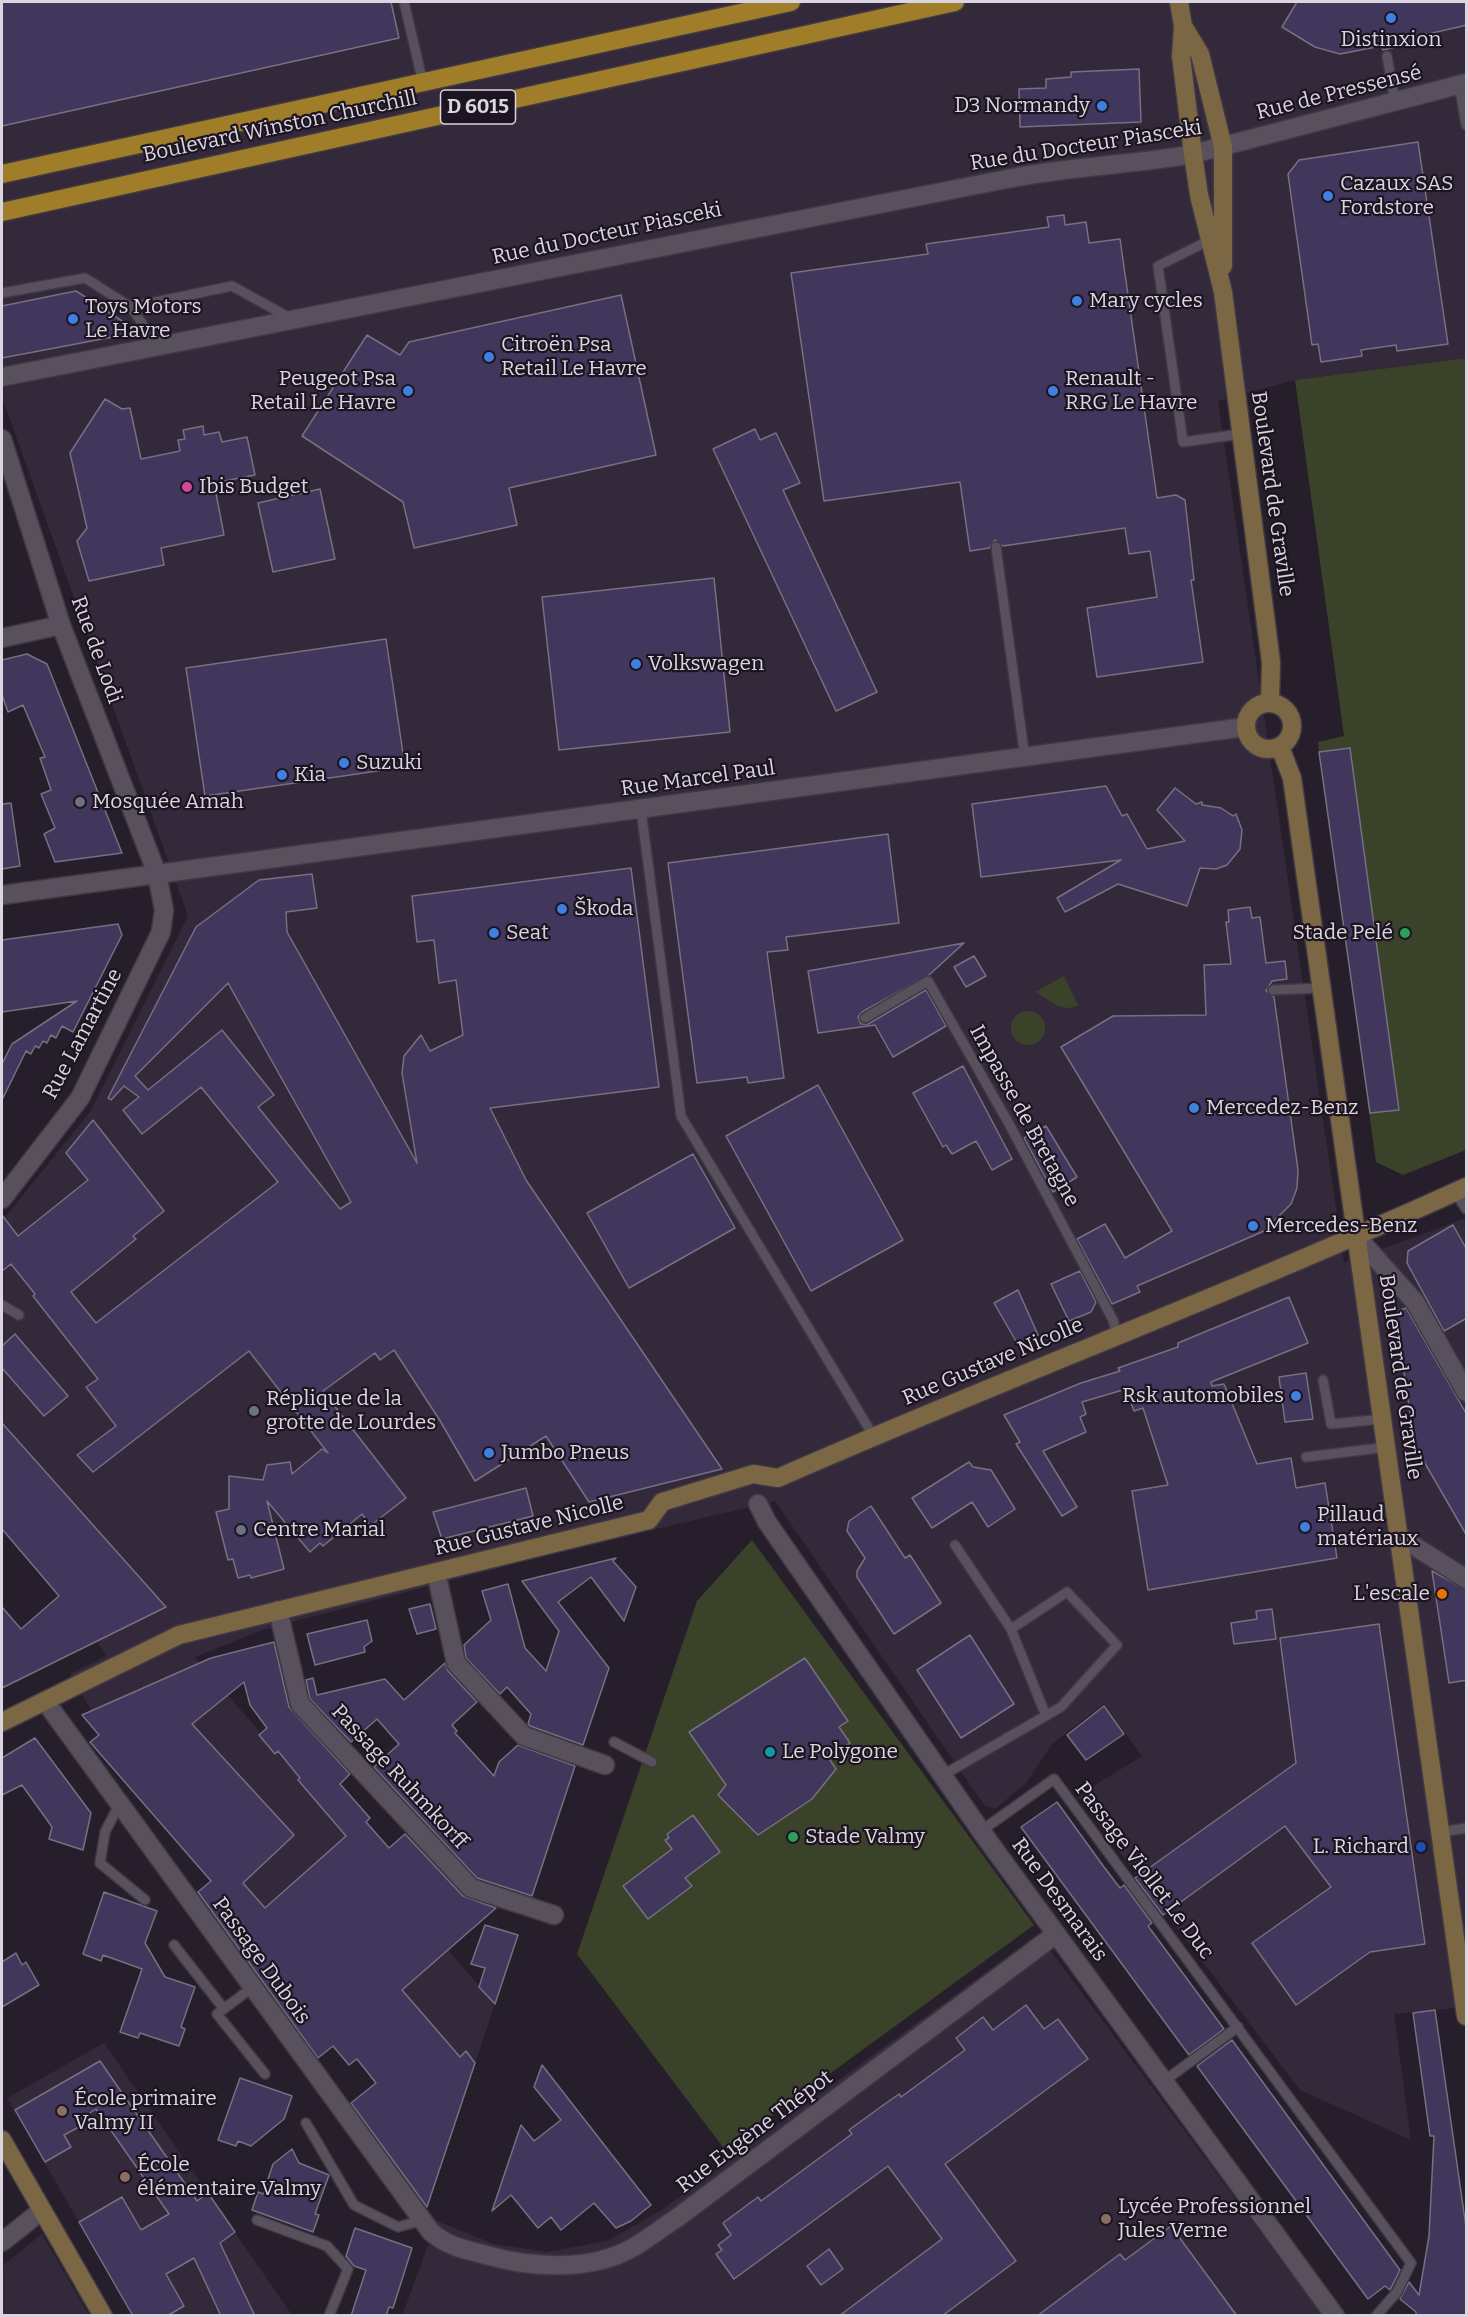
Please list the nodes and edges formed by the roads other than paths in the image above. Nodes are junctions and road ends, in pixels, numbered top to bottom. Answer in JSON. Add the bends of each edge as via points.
{"nodes":[{"id":1,"x":404,"y":2,"type":"edge"},
{"id":2,"x":791,"y":2,"type":"edge"},
{"id":3,"x":955,"y":2,"type":"edge"},
{"id":4,"x":1179,"y":2,"type":"edge"},
{"id":5,"x":1183,"y":26,"type":"junction"},
{"id":6,"x":1387,"y":56,"type":"dead end"},
{"id":7,"x":423,"y":83,"type":"junction"},
{"id":8,"x":1463,"y":84,"type":"edge"},
{"id":9,"x":1395,"y":101,"type":"junction"},
{"id":10,"x":1467,"y":124,"type":"edge"},
{"id":11,"x":1223,"y":147,"type":"junction"},
{"id":12,"x":1193,"y":154,"type":"junction"},
{"id":13,"x":2,"y":174,"type":"edge"},
{"id":14,"x":2,"y":212,"type":"edge"},
{"id":15,"x":1210,"y":240,"type":"junction"},
{"id":16,"x":2,"y":292,"type":"edge"},
{"id":17,"x":1222,"y":292,"type":"junction"},
{"id":18,"x":131,"y":307,"type":"junction"},
{"id":19,"x":295,"y":320,"type":"junction"},
{"id":20,"x":158,"y":347,"type":"junction"},
{"id":21,"x":2,"y":377,"type":"edge"},
{"id":22,"x":1241,"y":434,"type":"junction"},
{"id":23,"x":2,"y":439,"type":"edge"},
{"id":24,"x":996,"y":547,"type":"dead end"},
{"id":25,"x":61,"y":625,"type":"junction"},
{"id":26,"x":2,"y":638,"type":"edge"},
{"id":27,"x":1270,"y":702,"type":"junction"},
{"id":28,"x":1245,"y":727,"type":"junction"},
{"id":29,"x":1280,"y":747,"type":"junction"},
{"id":30,"x":1024,"y":758,"type":"junction"},
{"id":31,"x":641,"y":810,"type":"junction"},
{"id":32,"x":157,"y":874,"type":"junction"},
{"id":33,"x":2,"y":895,"type":"edge"},
{"id":34,"x":1321,"y":988,"type":"junction"},
{"id":35,"x":1273,"y":990,"type":"dead end"},
{"id":36,"x":866,"y":1018,"type":"dead end"},
{"id":37,"x":1461,"y":1189,"type":"edge"},
{"id":38,"x":2,"y":1199,"type":"edge"},
{"id":39,"x":1467,"y":1209,"type":"edge"},
{"id":40,"x":1357,"y":1237,"type":"junction"},
{"id":41,"x":2,"y":1305,"type":"edge"},
{"id":42,"x":19,"y":1315,"type":"dead end"},
{"id":43,"x":1117,"y":1335,"type":"junction"},
{"id":44,"x":1323,"y":1380,"type":"dead end"},
{"id":45,"x":1467,"y":1392,"type":"edge"},
{"id":46,"x":1383,"y":1419,"type":"junction"},
{"id":47,"x":874,"y":1437,"type":"junction"},
{"id":48,"x":1387,"y":1447,"type":"junction"},
{"id":49,"x":1306,"y":1457,"type":"dead end"},
{"id":50,"x":758,"y":1504,"type":"dead end"},
{"id":51,"x":1400,"y":1537,"type":"junction"},
{"id":52,"x":955,"y":1545,"type":"dead end"},
{"id":53,"x":436,"y":1572,"type":"junction"},
{"id":54,"x":1467,"y":1579,"type":"edge"},
{"id":55,"x":278,"y":1610,"type":"junction"},
{"id":56,"x":1011,"y":1629,"type":"junction"},
{"id":57,"x":45,"y":1701,"type":"junction"},
{"id":58,"x":1046,"y":1716,"type":"junction"},
{"id":59,"x":2,"y":1722,"type":"edge"},
{"id":60,"x":614,"y":1742,"type":"dead end"},
{"id":61,"x":652,"y":1762,"type":"dead end"},
{"id":62,"x":605,"y":1765,"type":"dead end"},
{"id":63,"x":943,"y":1775,"type":"junction"},
{"id":64,"x":119,"y":1805,"type":"junction"},
{"id":65,"x":1467,"y":1828,"type":"edge"},
{"id":66,"x":981,"y":1831,"type":"junction"},
{"id":67,"x":1441,"y":1832,"type":"junction"},
{"id":68,"x":145,"y":1900,"type":"dead end"},
{"id":69,"x":554,"y":1915,"type":"dead end"},
{"id":70,"x":1056,"y":1934,"type":"junction"},
{"id":71,"x":174,"y":1945,"type":"dead end"},
{"id":72,"x":253,"y":1987,"type":"junction"},
{"id":73,"x":224,"y":2008,"type":"junction"},
{"id":74,"x":1467,"y":2016,"type":"edge"},
{"id":75,"x":1238,"y":2027,"type":"junction"},
{"id":76,"x":265,"y":2074,"type":"dead end"},
{"id":77,"x":1164,"y":2081,"type":"junction"},
{"id":78,"x":306,"y":2124,"type":"dead end"},
{"id":79,"x":2,"y":2140,"type":"edge"},
{"id":80,"x":41,"y":2211,"type":"junction"},
{"id":81,"x":257,"y":2220,"type":"dead end"},
{"id":82,"x":423,"y":2220,"type":"junction"},
{"id":83,"x":2,"y":2242,"type":"edge"},
{"id":84,"x":445,"y":2244,"type":"joint"},
{"id":85,"x":103,"y":2316,"type":"edge"},
{"id":86,"x":329,"y":2316,"type":"edge"},
{"id":87,"x":1335,"y":2316,"type":"edge"},
{"id":88,"x":1376,"y":2316,"type":"edge"}],
"edges":[{"from":1,"to":7,"type":"lane"},
{"from":2,"to":7,"type":"main road","name":"Boulevard Winston Churchill","number":"D 6015"},
{"from":3,"to":14,"type":"main road","name":"Boulevard Winston Churchill","number":"D 6015"},
{"from":4,"to":5,"type":"street","name":"Boulevard de Graville"},
{"from":5,"to":11,"type":"street","name":"Boulevard de Graville","via":[[1200,54]]},
{"from":5,"to":12,"type":"street","name":"Boulevard de Graville","via":[[1181,56]]},
{"from":6,"to":9,"type":"lane"},
{"from":7,"to":13,"type":"main road","name":"Boulevard Winston Churchill","number":"D 6015"},
{"from":8,"to":9,"type":"street","name":"Rue de Pressensé"},
{"from":8,"to":10,"type":"lane"},
{"from":9,"to":11,"type":"street","name":"Rue de Pressensé"},
{"from":11,"to":12,"type":"street","name":"Rue du Docteur Piasceki"},
{"from":11,"to":17,"type":"street","name":"Boulevard de Graville"},
{"from":12,"to":15,"type":"street","name":"Boulevard de Graville"},
{"from":12,"to":19,"type":"street","name":"Rue du Docteur Piasceki","via":[[1029,174]]},
{"from":15,"to":17,"type":"street","name":"Boulevard de Graville"},
{"from":15,"to":22,"type":"lane","via":[[1158,266],[1183,442]]},
{"from":16,"to":18,"type":"lane","via":[[85,278]]},
{"from":17,"to":22,"type":"street","name":"Boulevard de Graville"},
{"from":18,"to":19,"type":"lane","via":[[232,286]]},
{"from":18,"to":20,"type":"lane"},
{"from":19,"to":20,"type":"street","name":"Rue du Docteur Piasceki"},
{"from":20,"to":21,"type":"street","name":"Rue du Docteur Piasceki"},
{"from":22,"to":27,"type":"street","name":"Boulevard de Graville","via":[[1271,662]]},
{"from":23,"to":25,"type":"street","name":"Rue de Lodi"},
{"from":24,"to":30,"type":"lane"},
{"from":25,"to":26,"type":"street"},
{"from":25,"to":32,"type":"street","name":"Rue de Lodi"},
{"from":27,"to":28,"type":"street","via":[[1256,706]]},
{"from":27,"to":29,"type":"street","via":[[1284,708],[1292,721],[1291,736]]},
{"from":28,"to":29,"type":"street","via":[[1257,746]]},
{"from":28,"to":30,"type":"street","name":"Rue Marcel Paul"},
{"from":29,"to":34,"type":"street","name":"Boulevard de Graville","via":[[1292,778]]},
{"from":30,"to":31,"type":"street","name":"Rue Marcel Paul"},
{"from":31,"to":32,"type":"street","name":"Rue Marcel Paul"},
{"from":31,"to":47,"type":"lane","via":[[681,1116]]},
{"from":32,"to":33,"type":"street","name":"Rue Marcel Paul"},
{"from":32,"to":38,"type":"street","name":"Rue Lamartine","via":[[164,910],[161,932],[80,1098]]},
{"from":34,"to":35,"type":"lane"},
{"from":34,"to":40,"type":"street","name":"Boulevard de Graville"},
{"from":36,"to":43,"type":"lane","name":"Impasse de Bretagne","via":[[928,981],[1019,1143],[1113,1320]]},
{"from":37,"to":39,"type":"lane"},
{"from":37,"to":40,"type":"street","name":"Rue Gustave Nicolle"},
{"from":40,"to":43,"type":"street","name":"Rue Gustave Nicolle"},
{"from":40,"to":45,"type":"street","via":[[1415,1302]]},
{"from":40,"to":46,"type":"street","name":"Boulevard de Graville"},
{"from":41,"to":42,"type":"lane"},
{"from":43,"to":47,"type":"street","name":"Rue Gustave Nicolle"},
{"from":44,"to":46,"type":"lane","via":[[1331,1424]]},
{"from":46,"to":48,"type":"street","name":"Boulevard de Graville"},
{"from":47,"to":53,"type":"street","name":"Rue Gustave Nicolle","via":[[785,1475],[753,1474],[662,1502],[649,1520]]},
{"from":48,"to":49,"type":"lane"},
{"from":48,"to":51,"type":"street","name":"Boulevard de Graville"},
{"from":50,"to":63,"type":"street","name":"Rue Desmarais"},
{"from":51,"to":54,"type":"street"},
{"from":51,"to":67,"type":"street","name":"Boulevard de Graville"},
{"from":52,"to":56,"type":"lane"},
{"from":53,"to":55,"type":"street","name":"Rue Gustave Nicolle"},
{"from":53,"to":62,"type":"street","via":[[456,1663],[524,1736]]},
{"from":55,"to":57,"type":"street","name":"Rue Gustave Nicolle","via":[[179,1635]]},
{"from":55,"to":69,"type":"street","name":"Passage Ruhmkorff","via":[[300,1704],[471,1888]]},
{"from":56,"to":58,"type":"lane"},
{"from":56,"to":58,"type":"lane","via":[[1067,1592],[1117,1645],[1061,1707]]},
{"from":57,"to":59,"type":"street","name":"Rue Gustave Nicolle"},
{"from":57,"to":64,"type":"street","name":"Passage Dubois"},
{"from":58,"to":63,"type":"lane"},
{"from":60,"to":61,"type":"lane"},
{"from":63,"to":66,"type":"street","name":"Rue Desmarais"},
{"from":64,"to":68,"type":"lane","via":[[105,1832],[100,1863]]},
{"from":64,"to":72,"type":"street","name":"Passage Dubois"},
{"from":65,"to":67,"type":"lane"},
{"from":66,"to":70,"type":"street","name":"Rue Desmarais"},
{"from":66,"to":75,"type":"lane","name":"Passage Viollet Le Duc","via":[[1054,1779]]},
{"from":67,"to":74,"type":"street","name":"Boulevard de Graville"},
{"from":70,"to":77,"type":"street","name":"Rue Desmarais"},
{"from":70,"to":84,"type":"street","name":"Rue Eugène Thépot","via":[[632,2248],[596,2260],[552,2267],[503,2260]]},
{"from":71,"to":73,"type":"lane"},
{"from":72,"to":73,"type":"lane"},
{"from":72,"to":82,"type":"street","name":"Passage Dubois"},
{"from":73,"to":76,"type":"lane","via":[[217,2014]]},
{"from":75,"to":77,"type":"lane"},
{"from":75,"to":88,"type":"lane","name":"Passage Viollet Le Duc","via":[[1411,2263],[1397,2292]]},
{"from":77,"to":87,"type":"street","name":"Rue Desmarais"},
{"from":78,"to":82,"type":"lane","via":[[354,2205],[398,2227]]},
{"from":79,"to":80,"type":"street"},
{"from":80,"to":83,"type":"street"},
{"from":80,"to":85,"type":"street"},
{"from":81,"to":86,"type":"lane","via":[[327,2246],[348,2269]]},
{"from":82,"to":84,"type":"street","name":"Passage Dubois"}]}
